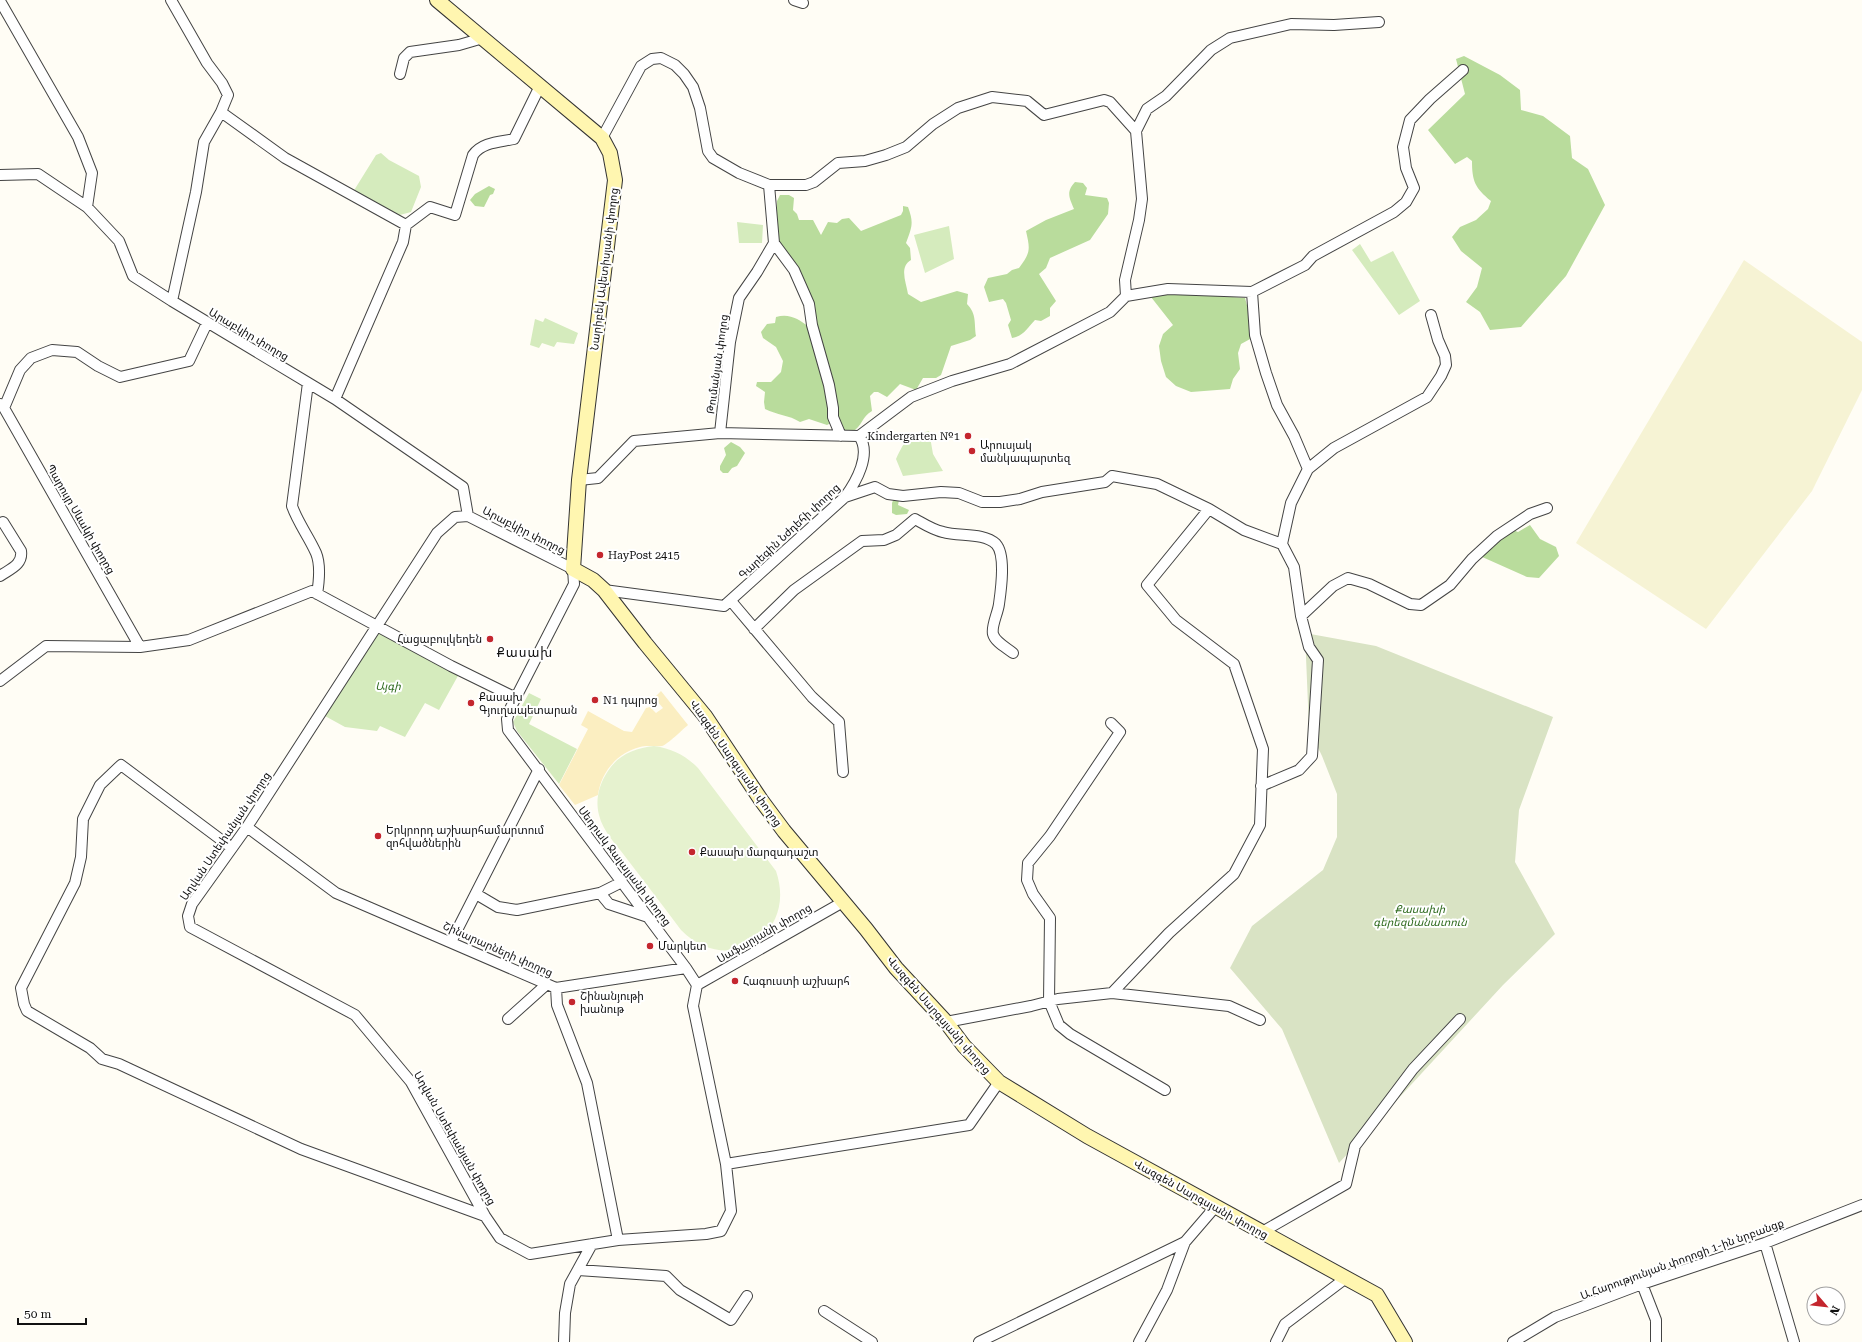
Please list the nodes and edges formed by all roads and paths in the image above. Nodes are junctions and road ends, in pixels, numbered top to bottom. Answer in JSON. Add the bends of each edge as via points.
{"nodes":[{"id":1,"x":171,"y":0,"type":"edge"},
{"id":2,"x":437,"y":0,"type":"edge"},
{"id":3,"x":0,"y":1,"type":"edge"},
{"id":4,"x":1379,"y":22,"type":"dead end"},
{"id":5,"x":483,"y":38,"type":"junction"},
{"id":6,"x":1463,"y":70,"type":"dead end"},
{"id":7,"x":400,"y":74,"type":"dead end"},
{"id":8,"x":540,"y":86,"type":"junction"},
{"id":9,"x":221,"y":112,"type":"junction"},
{"id":10,"x":1136,"y":131,"type":"junction"},
{"id":11,"x":602,"y":138,"type":"junction"},
{"id":12,"x":0,"y":175,"type":"edge"},
{"id":13,"x":769,"y":186,"type":"junction"},
{"id":14,"x":88,"y":207,"type":"junction"},
{"id":15,"x":406,"y":225,"type":"junction"},
{"id":16,"x":774,"y":243,"type":"junction"},
{"id":17,"x":1252,"y":292,"type":"junction"},
{"id":18,"x":1126,"y":296,"type":"junction"},
{"id":19,"x":172,"y":301,"type":"junction"},
{"id":20,"x":1431,"y":315,"type":"dead end"},
{"id":21,"x":207,"y":323,"type":"junction"},
{"id":22,"x":308,"y":383,"type":"junction"},
{"id":23,"x":335,"y":398,"type":"junction"},
{"id":24,"x":2,"y":406,"type":"edge"},
{"id":25,"x":720,"y":433,"type":"junction"},
{"id":26,"x":841,"y":436,"type":"junction"},
{"id":27,"x":859,"y":436,"type":"junction"},
{"id":28,"x":1308,"y":469,"type":"junction"},
{"id":29,"x":579,"y":480,"type":"junction"},
{"id":30,"x":845,"y":497,"type":"junction"},
{"id":31,"x":1547,"y":508,"type":"dead end"},
{"id":32,"x":1209,"y":509,"type":"junction"},
{"id":33,"x":468,"y":516,"type":"junction"},
{"id":34,"x":4,"y":522,"type":"dead end"},
{"id":35,"x":1282,"y":544,"type":"junction"},
{"id":36,"x":573,"y":569,"type":"junction"},
{"id":37,"x":0,"y":576,"type":"edge"},
{"id":38,"x":604,"y":590,"type":"junction"},
{"id":39,"x":318,"y":594,"type":"junction"},
{"id":40,"x":731,"y":601,"type":"junction"},
{"id":41,"x":1301,"y":616,"type":"junction"},
{"id":42,"x":376,"y":626,"type":"junction"},
{"id":43,"x":754,"y":629,"type":"junction"},
{"id":44,"x":140,"y":648,"type":"junction"},
{"id":45,"x":1013,"y":653,"type":"dead end"},
{"id":46,"x":0,"y":680,"type":"edge"},
{"id":47,"x":516,"y":698,"type":"junction"},
{"id":48,"x":1111,"y":723,"type":"dead end"},
{"id":49,"x":538,"y":769,"type":"junction"},
{"id":50,"x":844,"y":772,"type":"dead end"},
{"id":51,"x":1261,"y":786,"type":"junction"},
{"id":52,"x":247,"y":827,"type":"junction"},
{"id":53,"x":232,"y":848,"type":"junction"},
{"id":54,"x":622,"y":882,"type":"junction"},
{"id":55,"x":600,"y":893,"type":"junction"},
{"id":56,"x":476,"y":894,"type":"junction"},
{"id":57,"x":843,"y":902,"type":"junction"},
{"id":58,"x":648,"y":917,"type":"junction"},
{"id":59,"x":451,"y":942,"type":"junction"},
{"id":60,"x":686,"y":968,"type":"junction"},
{"id":61,"x":697,"y":985,"type":"junction"},
{"id":62,"x":552,"y":986,"type":"junction"},
{"id":63,"x":1112,"y":993,"type":"junction"},
{"id":64,"x":1049,"y":1001,"type":"junction"},
{"id":65,"x":508,"y":1019,"type":"dead end"},
{"id":66,"x":1460,"y":1019,"type":"dead end"},
{"id":67,"x":1260,"y":1020,"type":"dead end"},
{"id":68,"x":946,"y":1022,"type":"junction"},
{"id":69,"x":999,"y":1082,"type":"junction"},
{"id":70,"x":1165,"y":1090,"type":"dead end"},
{"id":71,"x":726,"y":1164,"type":"junction"},
{"id":72,"x":1862,"y":1205,"type":"edge"},
{"id":73,"x":1216,"y":1206,"type":"junction"},
{"id":74,"x":485,"y":1216,"type":"junction"},
{"id":75,"x":1262,"y":1232,"type":"junction"},
{"id":76,"x":618,"y":1240,"type":"junction"},
{"id":77,"x":1185,"y":1242,"type":"junction"},
{"id":78,"x":1765,"y":1243,"type":"junction"},
{"id":79,"x":592,"y":1244,"type":"junction"},
{"id":80,"x":578,"y":1270,"type":"junction"},
{"id":81,"x":1346,"y":1278,"type":"junction"},
{"id":82,"x":1642,"y":1284,"type":"junction"},
{"id":83,"x":747,"y":1296,"type":"dead end"},
{"id":84,"x":824,"y":1312,"type":"dead end"},
{"id":85,"x":564,"y":1342,"type":"edge"},
{"id":86,"x":872,"y":1342,"type":"edge"},
{"id":87,"x":979,"y":1342,"type":"edge"},
{"id":88,"x":1138,"y":1342,"type":"edge"},
{"id":89,"x":1276,"y":1342,"type":"edge"},
{"id":90,"x":1405,"y":1342,"type":"edge"},
{"id":91,"x":1513,"y":1342,"type":"edge"},
{"id":92,"x":1656,"y":1342,"type":"edge"},
{"id":93,"x":1794,"y":1342,"type":"edge"}],
"edges":[{"from":1,"to":9,"type":"street","via":[[228,95]]},
{"from":2,"to":5,"type":"street","name":"Նարիբեկ Ավետիսյանի փողոց"},
{"from":3,"to":14,"type":"street","via":[[78,137],[92,173]]},
{"from":4,"to":10,"type":"street","via":[[1291,24],[1230,38],[1211,50],[1166,96],[1147,109]]},
{"from":5,"to":7,"type":"street","via":[[459,45],[410,52],[404,58]]},
{"from":5,"to":8,"type":"street","name":"Նարիբեկ Ավետիսյանի փողոց"},
{"from":6,"to":17,"type":"street","via":[[1410,120],[1403,147],[1406,168],[1414,188],[1406,202],[1394,212],[1313,256],[1305,265]]},
{"from":8,"to":11,"type":"street","name":"Նարիբեկ Ավետիսյանի փողոց"},
{"from":8,"to":15,"type":"street","via":[[514,139],[485,145],[477,149],[473,155],[455,216],[430,207]]},
{"from":9,"to":15,"type":"street","via":[[285,158]]},
{"from":9,"to":19,"type":"street","via":[[204,142],[196,192]]},
{"from":10,"to":13,"type":"street","via":[[1110,102],[1104,100],[1044,115],[1027,101],[992,97],[958,108],[933,124],[906,147],[886,155],[865,161],[838,163],[814,182],[806,185]]},
{"from":10,"to":18,"type":"street","via":[[1142,199],[1125,280]]},
{"from":11,"to":13,"type":"street","via":[[640,66],[652,59],[661,58],[675,65],[693,87],[700,108],[708,151],[712,158]]},
{"from":11,"to":29,"type":"street","name":"Նարիբեկ Ավետիսյանի փողոց","via":[[610,153],[615,180]]},
{"from":12,"to":14,"type":"street","name":"Արաբկիր փողոց","via":[[38,174]]},
{"from":13,"to":16,"type":"street"},
{"from":14,"to":19,"type":"street","name":"Արաբկիր փողոց","via":[[119,241],[133,276]]},
{"from":15,"to":23,"type":"street","via":[[403,242]]},
{"from":16,"to":25,"type":"street","name":"Թումանյան փողոց","via":[[739,298],[730,342]]},
{"from":16,"to":26,"type":"street","via":[[794,270],[804,290],[829,386],[833,417]]},
{"from":17,"to":18,"type":"street","via":[[1168,289]]},
{"from":17,"to":28,"type":"street","via":[[1255,335],[1266,373],[1277,405]]},
{"from":18,"to":27,"type":"street","via":[[1110,312],[1010,364],[952,381],[911,397]]},
{"from":19,"to":21,"type":"street","name":"Արաբկիր փողոց"},
{"from":20,"to":28,"type":"street","via":[[1446,365],[1442,376],[1427,397],[1334,448]]},
{"from":21,"to":22,"type":"street","name":"Արաբկիր փողոց"},
{"from":21,"to":24,"type":"street","via":[[190,361],[120,376],[76,352],[52,350],[31,358],[20,370]]},
{"from":22,"to":23,"type":"street","name":"Արաբկիր փողոց"},
{"from":22,"to":39,"type":"street","via":[[292,506],[298,523],[317,555]]},
{"from":23,"to":33,"type":"street","name":"Արաբկիր փողոց","via":[[463,487]]},
{"from":24,"to":44,"type":"street","name":"Պարույր Սևակի փողոց"},
{"from":25,"to":26,"type":"street"},
{"from":25,"to":29,"type":"street","via":[[634,441],[598,478]]},
{"from":26,"to":27,"type":"street"},
{"from":27,"to":30,"type":"street","name":"Գարեգին Նժդեհի փողոց","via":[[864,449],[862,459],[852,487]]},
{"from":28,"to":35,"type":"street","via":[[1291,503]]},
{"from":29,"to":36,"type":"street","name":"Նարիբեկ Ավետիսյանի փողոց"},
{"from":30,"to":32,"type":"street","via":[[875,487],[888,494],[903,496],[959,493],[982,502],[1000,502],[1105,482],[1112,476],[1157,484]]},
{"from":30,"to":40,"type":"street","name":"Գարեգին Նժդեհի փողոց"},
{"from":31,"to":41,"type":"street","via":[[1530,514],[1497,536],[1472,559],[1450,585],[1421,605],[1410,604],[1369,584],[1348,578],[1333,586]]},
{"from":32,"to":35,"type":"street","via":[[1244,530]]},
{"from":32,"to":51,"type":"street","via":[[1147,585],[1176,620],[1234,664],[1263,749]]},
{"from":33,"to":36,"type":"street","name":"Արաբկիր փողոց"},
{"from":33,"to":42,"type":"street","name":"Աղվան Ստեփանյան փողոց","via":[[455,517],[436,533]]},
{"from":34,"to":37,"type":"street","via":[[22,556],[18,564]]},
{"from":35,"to":41,"type":"street","via":[[1294,567]]},
{"from":36,"to":38,"type":"street","name":"Վազգեն Սարգսյանի փողոց","via":[[593,580]]},
{"from":36,"to":47,"type":"street","name":"Սեդրակ Ջալալյանի փողոց","via":[[574,584]]},
{"from":38,"to":40,"type":"street","via":[[724,606]]},
{"from":38,"to":57,"type":"street","name":"Վազգեն Սարգսյանի փողոց","via":[[705,716],[760,800]]},
{"from":39,"to":42,"type":"street"},
{"from":39,"to":44,"type":"street","via":[[312,592],[189,640]]},
{"from":40,"to":43,"type":"street"},
{"from":41,"to":51,"type":"street","via":[[1309,648],[1318,660],[1312,756],[1299,770]]},
{"from":42,"to":47,"type":"street"},
{"from":42,"to":52,"type":"street","name":"Աղվան Ստեփանյան փողոց"},
{"from":43,"to":45,"type":"street","via":[[794,590],[862,541],[884,540],[896,535],[915,519],[940,532],[956,536],[984,537],[1000,550],[1002,563],[999,605],[993,633],[996,639]]},
{"from":43,"to":50,"type":"street","via":[[812,697],[839,722]]},
{"from":44,"to":46,"type":"street","via":[[46,646]]},
{"from":47,"to":49,"type":"street","name":"Սեդրակ Ջալալյանի փողոց","via":[[507,719],[508,730]]},
{"from":48,"to":64,"type":"street","via":[[1120,732],[1113,744],[1050,836],[1028,863],[1027,880],[1032,894],[1050,918]]},
{"from":49,"to":54,"type":"street","name":"Սեդրակ Ջալալյանի փողոց"},
{"from":49,"to":56,"type":"street"},
{"from":51,"to":63,"type":"street","via":[[1260,825],[1234,874],[1169,933]]},
{"from":52,"to":53,"type":"street","name":"Աղվան Ստեփանյան փողոց"},
{"from":52,"to":59,"type":"street","name":"Շինարարների փողոց","via":[[336,893]]},
{"from":53,"to":74,"type":"street","name":"Աղվան Ստեփանյան փողոց","via":[[192,904],[188,916],[190,926],[355,1015],[411,1082]]},
{"from":53,"to":74,"type":"street","name":"Աղվան Ստեփանյան փողոց","via":[[121,765],[100,785],[83,819],[81,857],[75,883],[21,988],[27,1011],[90,1048],[102,1059],[120,1064],[301,1149]]},
{"from":54,"to":55,"type":"street"},
{"from":54,"to":58,"type":"street","name":"Սեդրակ Ջալալյանի փողոց"},
{"from":55,"to":56,"type":"street","via":[[517,910],[498,907]]},
{"from":55,"to":58,"type":"street","via":[[609,904]]},
{"from":56,"to":59,"type":"street"},
{"from":57,"to":61,"type":"street","name":"Սաֆարյանի փողոց"},
{"from":57,"to":68,"type":"street","name":"Վազգեն Սարգսյանի փողոց","via":[[896,968]]},
{"from":58,"to":60,"type":"street","name":"Սեդրակ Ջալալյանի փողոց"},
{"from":59,"to":62,"type":"street","name":"Շինարարների փողոց"},
{"from":60,"to":61,"type":"street","name":"Սեդրակ Ջալալյանի փողոց"},
{"from":60,"to":62,"type":"street"},
{"from":61,"to":71,"type":"street","via":[[693,1006]]},
{"from":62,"to":65,"type":"street"},
{"from":62,"to":76,"type":"street","name":"Շինարարների փողոց","via":[[557,1006],[587,1083]]},
{"from":63,"to":64,"type":"street"},
{"from":63,"to":67,"type":"street","via":[[1229,1006]]},
{"from":64,"to":68,"type":"street"},
{"from":64,"to":70,"type":"street","via":[[1059,1025],[1070,1034]]},
{"from":66,"to":75,"type":"street","via":[[1413,1069],[1355,1146],[1346,1184]]},
{"from":68,"to":69,"type":"street","name":"Վազգեն Սարգսյանի փողոց","via":[[964,1046]]},
{"from":69,"to":71,"type":"street","via":[[969,1124]]},
{"from":69,"to":73,"type":"street","name":"Վազգեն Սարգսյանի փողոց","via":[[1088,1136]]},
{"from":71,"to":76,"type":"street","name":"Աղվան Ստեփանյան փողոց","via":[[731,1211],[721,1231]]},
{"from":72,"to":78,"type":"street","name":"Ա.Հարությունյան փողոցի 1-ին նրբանցք"},
{"from":73,"to":75,"type":"street","name":"Վազգեն Սարգսյանի փողոց"},
{"from":73,"to":77,"type":"street"},
{"from":74,"to":79,"type":"street","name":"Աղվան Ստեփանյան փողոց","via":[[500,1238],[530,1254]]},
{"from":75,"to":81,"type":"street","name":"Վազգեն Սարգսյանի փողոց"},
{"from":76,"to":79,"type":"street","name":"Աղվան Ստեփանյան փողոց"},
{"from":77,"to":87,"type":"street"},
{"from":77,"to":88,"type":"street","via":[[1167,1290]]},
{"from":78,"to":82,"type":"street","name":"Ա.Հարությունյան փողոցի 1-ին նրբանցք"},
{"from":78,"to":93,"type":"street"},
{"from":79,"to":80,"type":"street"},
{"from":80,"to":83,"type":"street","via":[[666,1276],[680,1290],[731,1320]]},
{"from":80,"to":85,"type":"street","via":[[570,1284],[565,1312]]},
{"from":81,"to":89,"type":"street","via":[[1285,1324]]},
{"from":81,"to":90,"type":"street","name":"Վազգեն Սարգսյանի փողոց","via":[[1377,1295]]},
{"from":82,"to":91,"type":"street","name":"Ա.Հարությունյան փողոցի 1-ին նրբանցք","via":[[1555,1317]]},
{"from":82,"to":92,"type":"street","via":[[1656,1320]]},
{"from":84,"to":86,"type":"street"}]}
